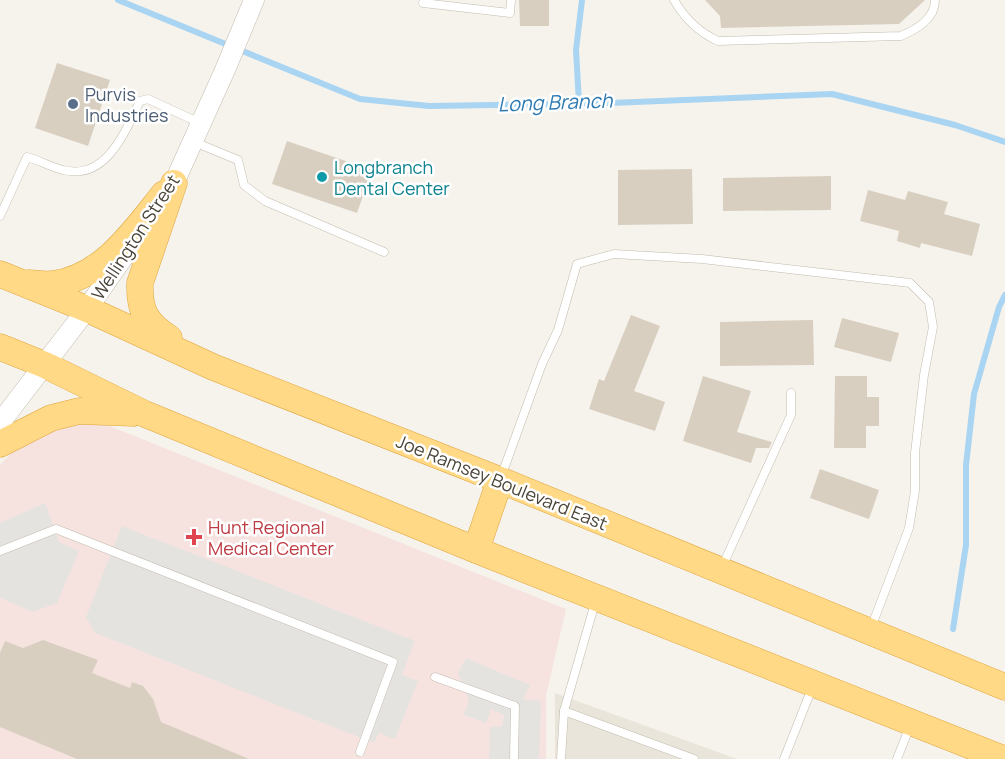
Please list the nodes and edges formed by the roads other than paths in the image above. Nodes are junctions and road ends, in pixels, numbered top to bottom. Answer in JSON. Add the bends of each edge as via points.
{"nodes":[{"id":1,"x":254,"y":0,"type":"edge"},
{"id":2,"x":511,"y":0,"type":"edge"},
{"id":3,"x":674,"y":0,"type":"edge"},
{"id":4,"x":935,"y":0,"type":"edge"},
{"id":5,"x":423,"y":3,"type":"dead end"},
{"id":6,"x":201,"y":123,"type":"junction"},
{"id":7,"x":193,"y":142,"type":"junction"},
{"id":8,"x":174,"y":183,"type":"junction"},
{"id":9,"x":0,"y":216,"type":"edge"},
{"id":10,"x":384,"y":252,"type":"dead end"},
{"id":11,"x":10,"y":278,"type":"edge"},
{"id":12,"x":87,"y":309,"type":"junction"},
{"id":13,"x":0,"y":347,"type":"edge"},
{"id":14,"x":45,"y":365,"type":"junction"},
{"id":15,"x":213,"y":367,"type":"junction"},
{"id":16,"x":791,"y":393,"type":"dead end"},
{"id":17,"x":145,"y":414,"type":"junction"},
{"id":18,"x":0,"y":423,"type":"edge"},
{"id":19,"x":0,"y":444,"type":"edge"},
{"id":20,"x":500,"y":480,"type":"junction"},
{"id":21,"x":476,"y":550,"type":"junction"},
{"id":22,"x":0,"y":551,"type":"edge"},
{"id":23,"x":720,"y":571,"type":"junction"},
{"id":24,"x":597,"y":597,"type":"junction"},
{"id":25,"x":870,"y":632,"type":"junction"},
{"id":26,"x":435,"y":677,"type":"dead end"},
{"id":27,"x":814,"y":683,"type":"junction"},
{"id":28,"x":1005,"y":687,"type":"edge"},
{"id":29,"x":564,"y":711,"type":"junction"},
{"id":30,"x":912,"y":722,"type":"junction"},
{"id":31,"x":360,"y":752,"type":"dead end"},
{"id":32,"x":514,"y":759,"type":"edge"},
{"id":33,"x":561,"y":759,"type":"edge"},
{"id":34,"x":694,"y":759,"type":"edge"},
{"id":35,"x":784,"y":759,"type":"edge"},
{"id":36,"x":897,"y":759,"type":"edge"},
{"id":37,"x":1004,"y":759,"type":"edge"}],
"edges":[{"from":1,"to":6,"type":"street","name":"Wellington Street"},
{"from":2,"to":5,"type":"lane","via":[[510,13]]},
{"from":3,"to":4,"type":"lane","via":[[693,26],[718,41],[901,36],[926,21],[935,8]]},
{"from":6,"to":7,"type":"street","name":"Wellington Street"},
{"from":6,"to":9,"type":"lane","via":[[143,99],[115,149],[102,163],[85,171],[72,171],[27,157]]},
{"from":7,"to":8,"type":"street","name":"Wellington Street"},
{"from":7,"to":10,"type":"lane","via":[[238,160],[244,185],[265,201]]},
{"from":8,"to":11,"type":"highway","via":[[105,261],[53,284]]},
{"from":8,"to":12,"type":"street","name":"Wellington Street"},
{"from":8,"to":15,"type":"highway","via":[[140,283],[139,299],[145,316],[158,330]]},
{"from":11,"to":12,"type":"highway","name":"Joe Ramsey Boulevard East"},
{"from":12,"to":14,"type":"street","name":"Wellington Street"},
{"from":12,"to":15,"type":"highway","name":"Joe Ramsey Boulevard East"},
{"from":13,"to":14,"type":"highway"},
{"from":14,"to":17,"type":"highway"},
{"from":14,"to":18,"type":"street","name":"Wellington Street"},
{"from":15,"to":20,"type":"highway","name":"Joe Ramsey Boulevard East"},
{"from":16,"to":23,"type":"lane","via":[[791,415]]},
{"from":17,"to":19,"type":"highway","via":[[79,411],[51,418]]},
{"from":17,"to":21,"type":"highway"},
{"from":20,"to":21,"type":"highway"},
{"from":20,"to":23,"type":"highway","name":"Joe Ramsey Boulevard East"},
{"from":20,"to":25,"type":"lane","via":[[558,330],[577,264],[614,254],[702,259],[910,283],[929,302],[933,327],[917,430],[915,491],[909,528]]},
{"from":21,"to":24,"type":"highway"},
{"from":22,"to":31,"type":"lane","via":[[57,529],[393,662]]},
{"from":23,"to":25,"type":"highway","name":"Joe Ramsey Boulevard East"},
{"from":24,"to":27,"type":"highway"},
{"from":24,"to":29,"type":"lane"},
{"from":25,"to":28,"type":"highway","name":"Joe Ramsey Boulevard East"},
{"from":26,"to":32,"type":"lane","via":[[516,706]]},
{"from":27,"to":30,"type":"highway"},
{"from":27,"to":35,"type":"lane"},
{"from":29,"to":33,"type":"lane"},
{"from":29,"to":34,"type":"lane"},
{"from":30,"to":36,"type":"lane"},
{"from":30,"to":37,"type":"highway"}]}
